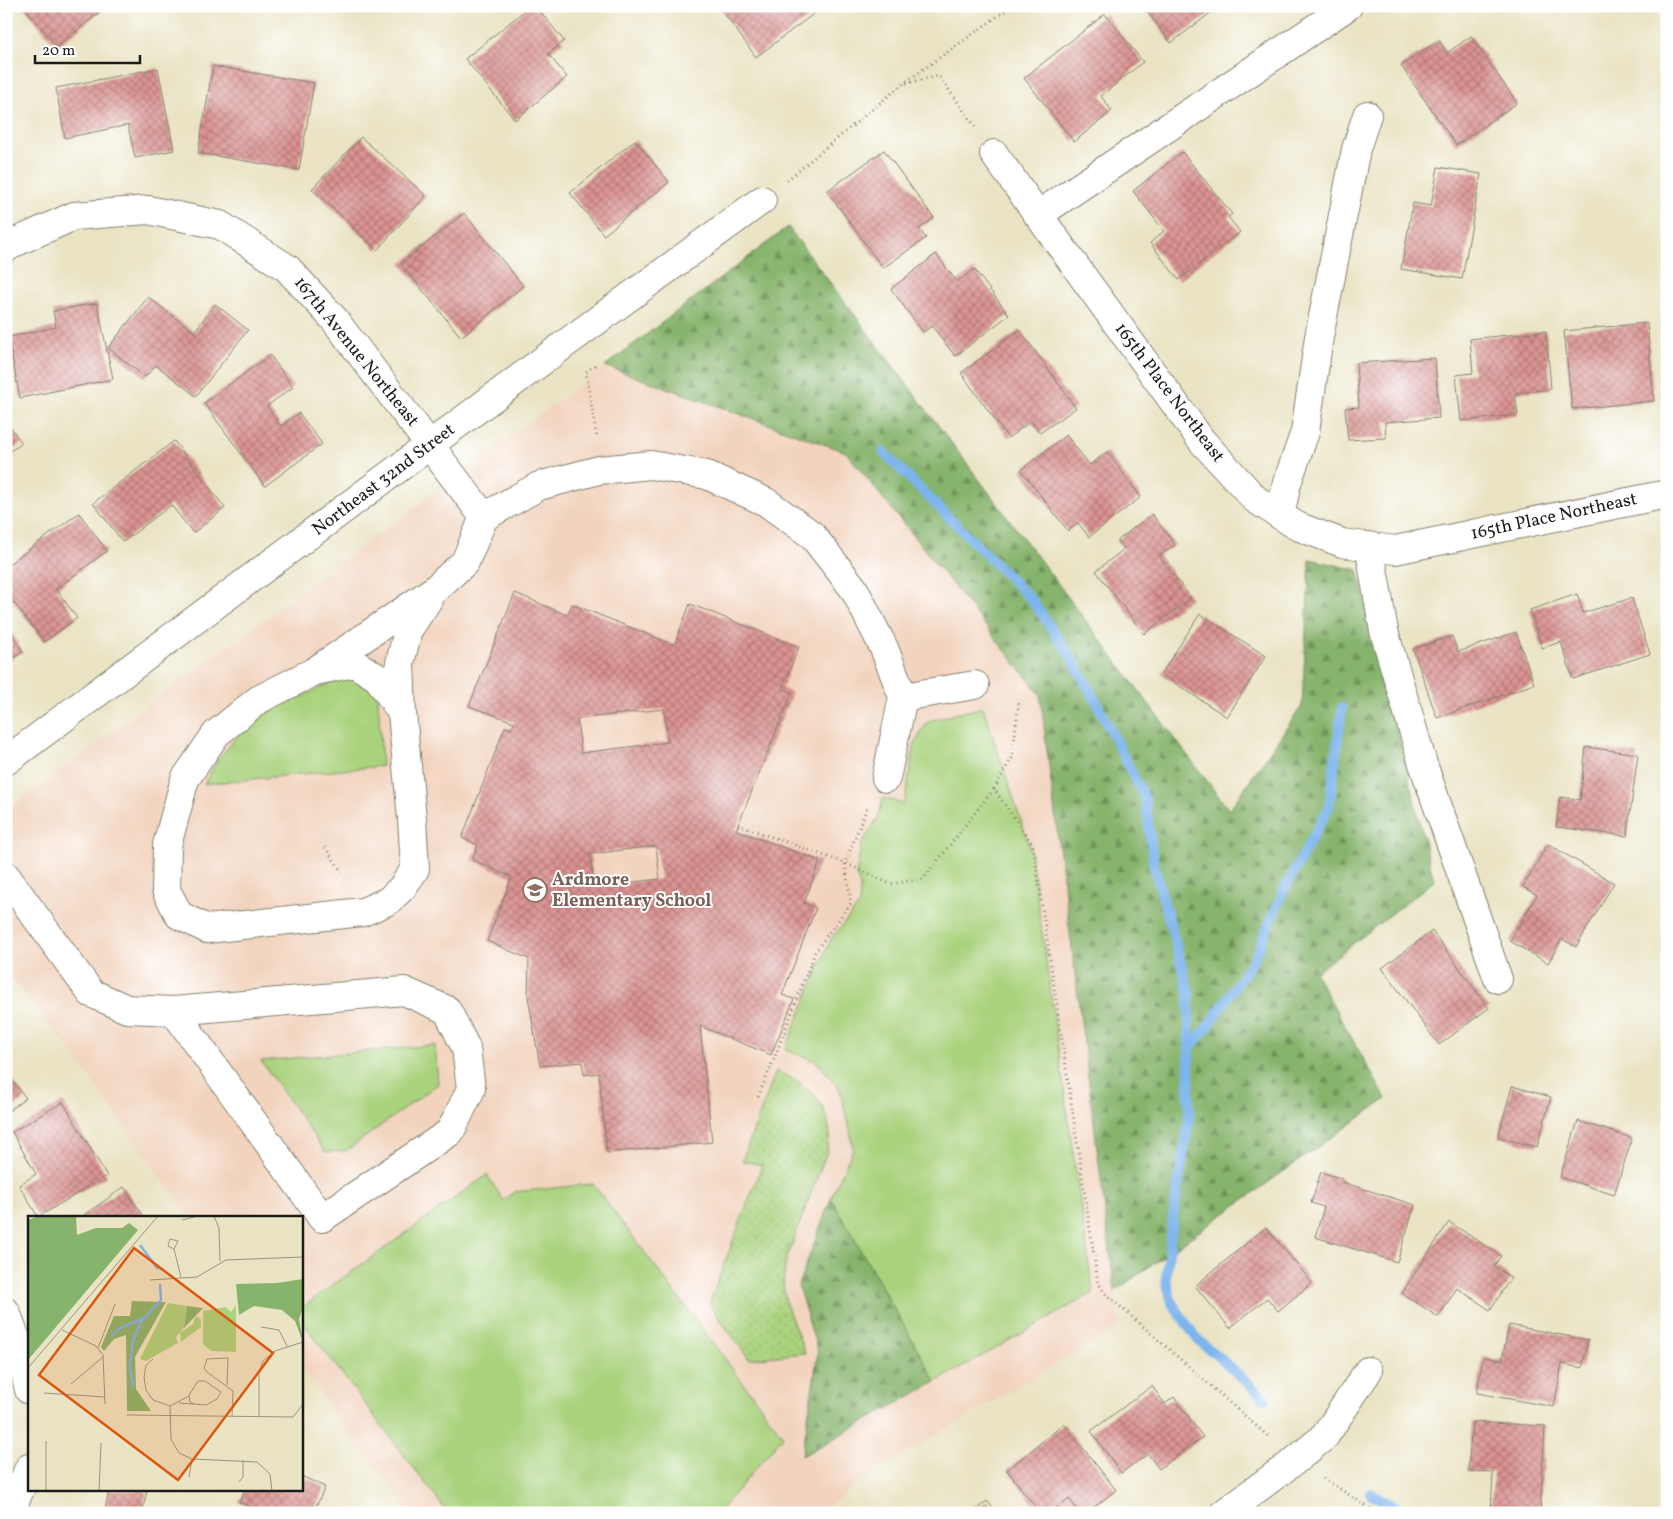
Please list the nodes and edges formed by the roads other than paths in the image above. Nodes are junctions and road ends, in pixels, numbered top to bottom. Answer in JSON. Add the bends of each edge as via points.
{"nodes":[{"id":1,"x":1348,"y":6,"type":"edge"},
{"id":2,"x":1367,"y":115,"type":"dead end"},
{"id":3,"x":994,"y":154,"type":"road end"},
{"id":4,"x":762,"y":200,"type":"dead end"},
{"id":5,"x":1038,"y":215,"type":"junction"},
{"id":6,"x":9,"y":238,"type":"edge"},
{"id":7,"x":431,"y":446,"type":"junction"},
{"id":8,"x":1667,"y":494,"type":"edge"},
{"id":9,"x":1280,"y":515,"type":"junction"},
{"id":10,"x":484,"y":517,"type":"junction"},
{"id":11,"x":1369,"y":546,"type":"junction"},
{"id":12,"x":434,"y":590,"type":"junction"},
{"id":13,"x":315,"y":671,"type":"junction"},
{"id":14,"x":975,"y":685,"type":"dead end"},
{"id":15,"x":903,"y":697,"type":"junction"},
{"id":16,"x":402,"y":713,"type":"junction"},
{"id":17,"x":6,"y":761,"type":"edge"},
{"id":18,"x":886,"y":778,"type":"road end"},
{"id":19,"x":6,"y":876,"type":"edge"},
{"id":20,"x":1498,"y":980,"type":"dead end"},
{"id":21,"x":174,"y":1010,"type":"junction"},
{"id":22,"x":6,"y":1312,"type":"edge"},
{"id":23,"x":1368,"y":1371,"type":"dead end"},
{"id":24,"x":28,"y":1386,"type":"edge"},
{"id":25,"x":28,"y":1470,"type":"edge"},
{"id":26,"x":10,"y":1513,"type":"edge"},
{"id":27,"x":1224,"y":1513,"type":"edge"}],
"edges":[{"from":1,"to":5,"type":"street"},
{"from":2,"to":9,"type":"street","via":[[1356,149],[1319,337],[1305,432],[1287,483]]},
{"from":3,"to":5,"type":"street","name":"165th Place Northeast"},
{"from":4,"to":7,"type":"street","name":"Northeast 32nd Street"},
{"from":5,"to":9,"type":"street","name":"165th Place Northeast","via":[[1202,441],[1255,499]]},
{"from":6,"to":7,"type":"street","name":"167th Avenue Northeast","via":[[74,216],[148,210],[220,225],[287,268],[334,319]]},
{"from":7,"to":10,"type":"street","name":"167th Avenue Northeast"},
{"from":7,"to":17,"type":"street","name":"Northeast 32nd Street"},
{"from":8,"to":11,"type":"street","name":"165th Place Northeast","via":[[1395,550]]},
{"from":9,"to":11,"type":"street","name":"165th Place Northeast","via":[[1297,526],[1342,543]]},
{"from":10,"to":12,"type":"street","via":[[465,562]]},
{"from":10,"to":15,"type":"street","via":[[540,486],[600,470],[651,464],[707,475],[766,502],[812,535],[854,589],[884,648]]},
{"from":11,"to":20,"type":"street","via":[[1384,631],[1420,755]]},
{"from":12,"to":13,"type":"street"},
{"from":12,"to":16,"type":"street","via":[[408,630],[400,663]]},
{"from":13,"to":16,"type":"street","via":[[354,662],[378,678]]},
{"from":13,"to":16,"type":"street","via":[[258,700],[216,734],[185,778],[167,845],[166,890],[179,916],[207,929],[363,912],[388,901],[415,869]]},
{"from":14,"to":15,"type":"street"},
{"from":15,"to":18,"type":"street"},
{"from":19,"to":21,"type":"street","via":[[91,993],[127,1009]]},
{"from":21,"to":21,"type":"street","via":[[322,1218],[450,1132],[471,1089],[466,1048],[447,1010],[404,991]]},
{"from":22,"to":24,"type":"street","via":[[19,1346]]},
{"from":23,"to":27,"type":"street","via":[[1325,1436]]},
{"from":25,"to":26,"type":"street"}]}
